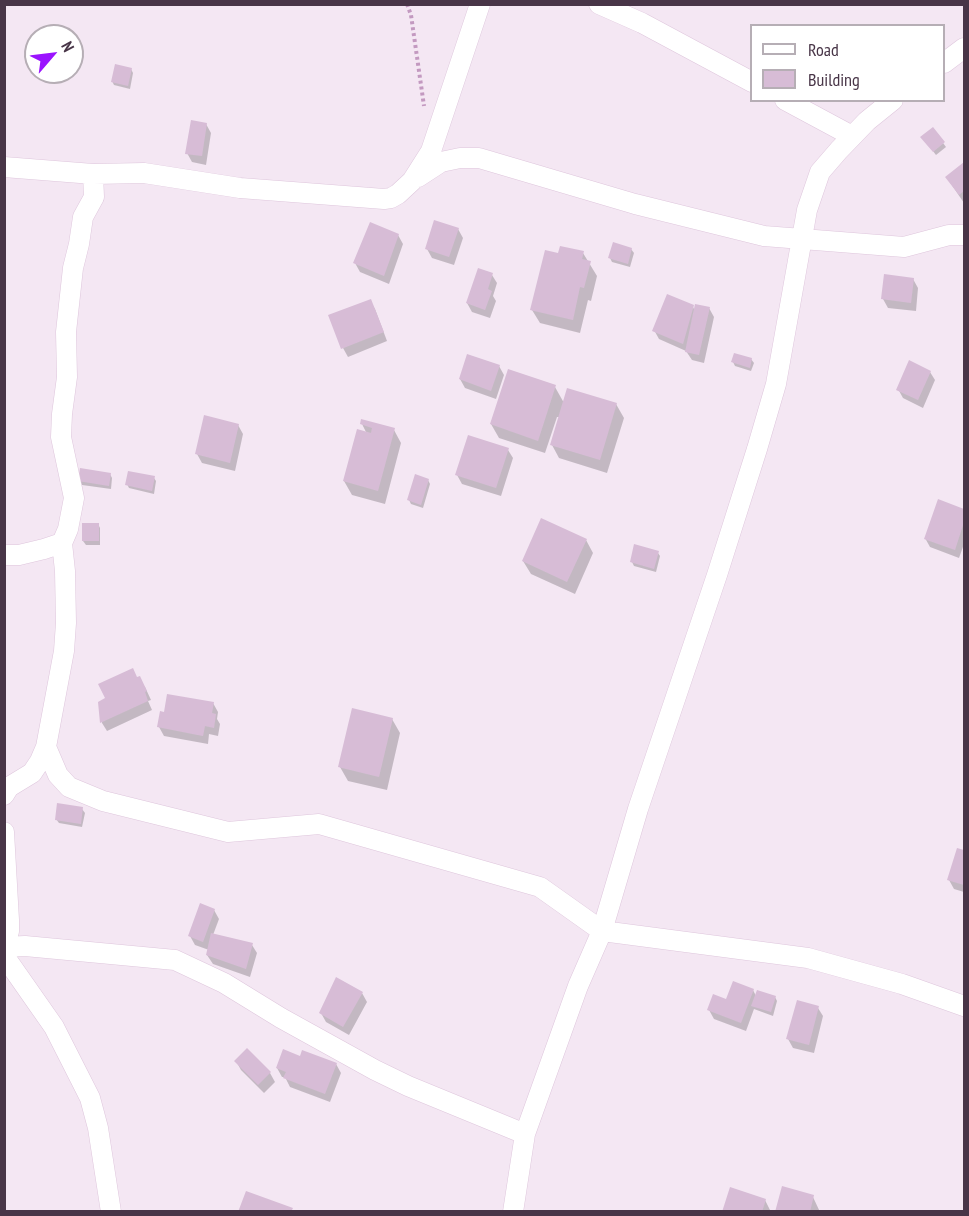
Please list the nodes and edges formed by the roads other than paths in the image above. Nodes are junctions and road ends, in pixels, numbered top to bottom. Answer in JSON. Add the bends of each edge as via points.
{"nodes":[{"id":1,"x":480,"y":4,"type":"edge"},
{"id":2,"x":599,"y":4,"type":"edge"},
{"id":3,"x":964,"y":48,"type":"edge"},
{"id":4,"x":945,"y":62,"type":"edge"},
{"id":5,"x":750,"y":81,"type":"edge"},
{"id":6,"x":789,"y":102,"type":"edge"},
{"id":7,"x":891,"y":102,"type":"edge"},
{"id":8,"x":852,"y":136,"type":"junction"},
{"id":9,"x":4,"y":167,"type":"edge"},
{"id":10,"x":93,"y":174,"type":"junction"},
{"id":11,"x":412,"y":181,"type":"junction"},
{"id":12,"x":964,"y":235,"type":"edge"},
{"id":13,"x":801,"y":238,"type":"junction"},
{"id":14,"x":62,"y":543,"type":"junction"},
{"id":15,"x":4,"y":555,"type":"edge"},
{"id":16,"x":46,"y":747,"type":"junction"},
{"id":17,"x":4,"y":795,"type":"edge"},
{"id":18,"x":4,"y":832,"type":"edge"},
{"id":19,"x":602,"y":931,"type":"junction"},
{"id":20,"x":5,"y":947,"type":"edge"},
{"id":21,"x":964,"y":1006,"type":"edge"},
{"id":22,"x":525,"y":1134,"type":"junction"},
{"id":23,"x":111,"y":1212,"type":"edge"},
{"id":24,"x":513,"y":1212,"type":"edge"}],
"edges":[{"from":1,"to":11,"type":"street","via":[[431,151]]},
{"from":2,"to":5,"type":"street"},
{"from":3,"to":4,"type":"street"},
{"from":6,"to":8,"type":"street"},
{"from":7,"to":8,"type":"street"},
{"from":8,"to":13,"type":"street","via":[[820,172]]},
{"from":9,"to":10,"type":"street"},
{"from":10,"to":11,"type":"street","via":[[144,173],[240,188],[384,199],[398,194]]},
{"from":10,"to":14,"type":"street","via":[[94,197],[83,217],[66,332],[67,378],[61,437],[74,498]]},
{"from":11,"to":13,"type":"street","via":[[441,162],[479,158],[635,204],[764,236]]},
{"from":12,"to":13,"type":"street","via":[[904,247]]},
{"from":13,"to":19,"type":"street","via":[[776,384]]},
{"from":14,"to":15,"type":"street","via":[[19,555]]},
{"from":14,"to":16,"type":"street","via":[[64,651]]},
{"from":16,"to":17,"type":"street","via":[[32,773],[9,787]]},
{"from":16,"to":19,"type":"street","via":[[58,775],[69,787],[103,801],[228,832],[319,824],[540,888]]},
{"from":18,"to":20,"type":"street","via":[[9,920]]},
{"from":19,"to":21,"type":"street","via":[[808,958]]},
{"from":19,"to":22,"type":"street"},
{"from":20,"to":22,"type":"street","via":[[176,960],[224,983],[375,1070]]},
{"from":20,"to":23,"type":"street","via":[[5,957],[54,1027],[90,1098]]},
{"from":22,"to":24,"type":"street"}]}
